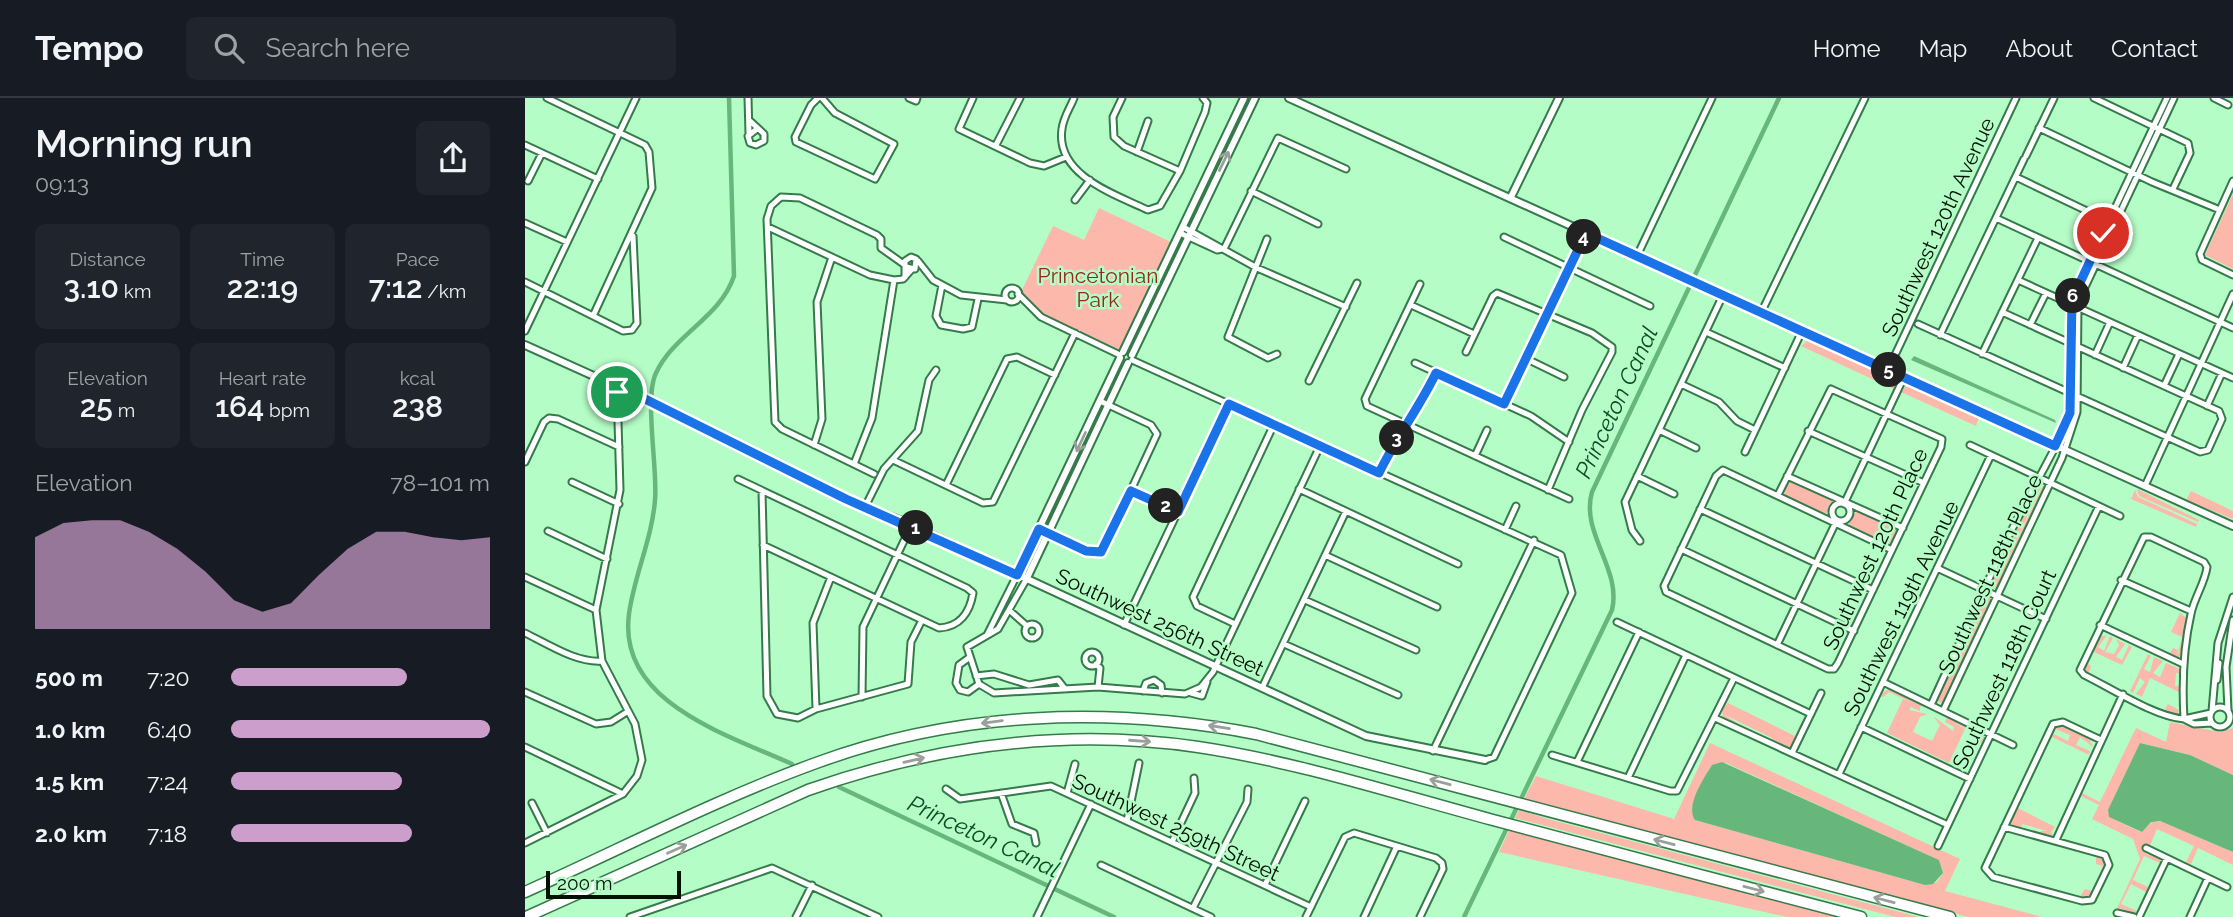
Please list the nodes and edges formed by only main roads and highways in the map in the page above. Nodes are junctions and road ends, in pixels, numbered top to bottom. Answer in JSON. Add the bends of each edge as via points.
{"nodes":[{"id":1,"x":525,"y":892,"type":"edge"},
{"id":2,"x":526,"y":917,"type":"edge"},
{"id":3,"x":1861,"y":917,"type":"edge"},
{"id":4,"x":1950,"y":917,"type":"edge"}],
"edges":[{"from":4,"to":1,"type":"highway","one_way":true,"via":[[1256,734],[1126,717],[988,722],[907,737],[818,762]]},
{"from":2,"to":3,"type":"highway","one_way":true,"via":[[848,776],[962,749],[1081,739],[1153,742],[1258,758]]}]}
